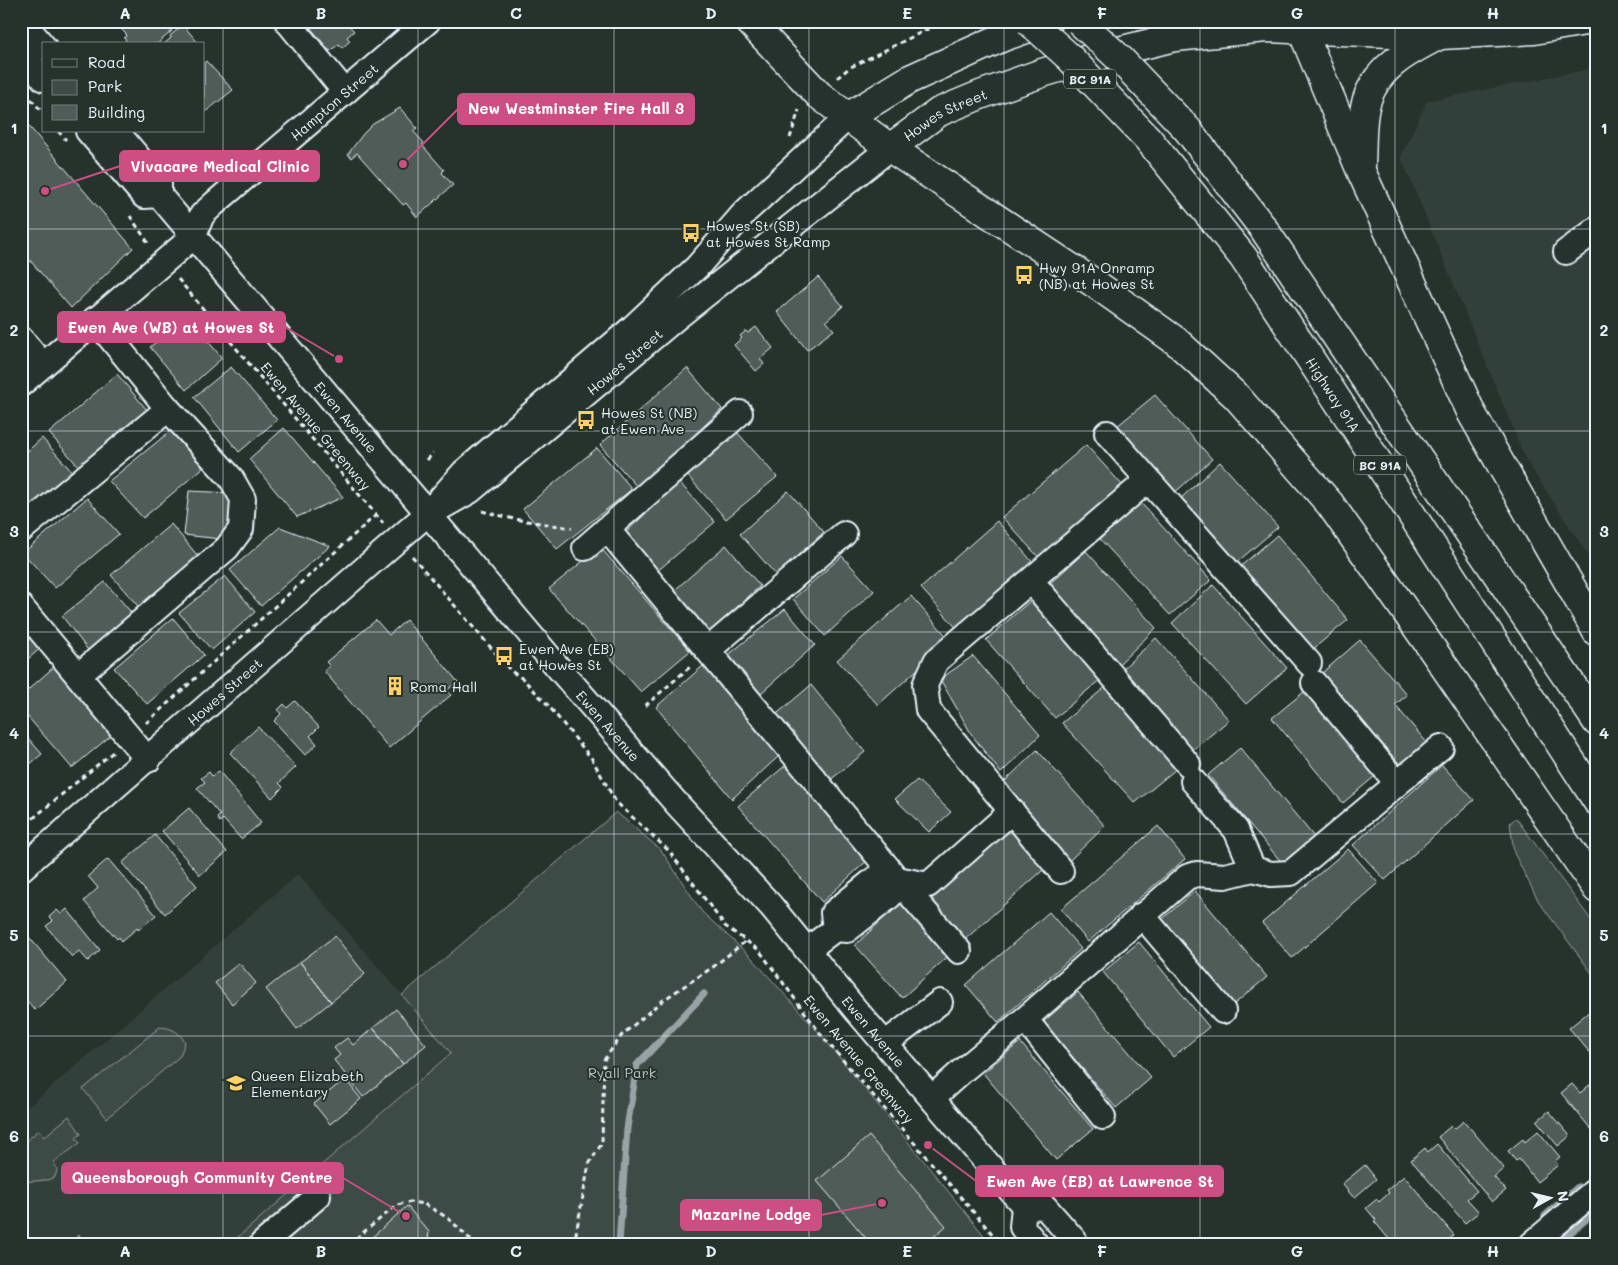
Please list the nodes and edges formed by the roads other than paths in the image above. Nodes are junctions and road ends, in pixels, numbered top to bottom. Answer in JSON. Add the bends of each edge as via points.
{"nodes":[{"id":1,"x":22,"y":21,"type":"edge"},
{"id":2,"x":287,"y":21,"type":"edge"},
{"id":3,"x":428,"y":21,"type":"edge"},
{"id":4,"x":748,"y":21,"type":"edge"},
{"id":5,"x":1029,"y":21,"type":"edge"},
{"id":6,"x":1049,"y":21,"type":"edge"},
{"id":7,"x":1079,"y":21,"type":"edge"},
{"id":8,"x":1584,"y":21,"type":"edge"},
{"id":9,"x":1300,"y":25,"type":"edge"},
{"id":10,"x":1440,"y":35,"type":"junction"},
{"id":11,"x":42,"y":45,"type":"edge"},
{"id":12,"x":21,"y":53,"type":"edge"},
{"id":13,"x":42,"y":77,"type":"edge"},
{"id":14,"x":345,"y":92,"type":"junction"},
{"id":15,"x":848,"y":117,"type":"junction"},
{"id":16,"x":89,"y":132,"type":"edge"},
{"id":17,"x":117,"y":132,"type":"edge"},
{"id":18,"x":890,"y":148,"type":"junction"},
{"id":19,"x":1361,"y":171,"type":"junction"},
{"id":20,"x":158,"y":195,"type":"junction"},
{"id":21,"x":1597,"y":229,"type":"edge"},
{"id":22,"x":193,"y":237,"type":"junction"},
{"id":23,"x":1566,"y":252,"type":"dead end"},
{"id":24,"x":95,"y":319,"type":"junction"},
{"id":25,"x":21,"y":339,"type":"edge"},
{"id":26,"x":43,"y":365,"type":"junction"},
{"id":27,"x":21,"y":384,"type":"edge"},
{"id":28,"x":168,"y":409,"type":"junction"},
{"id":29,"x":740,"y":413,"type":"dead end"},
{"id":30,"x":1107,"y":433,"type":"dead end"},
{"id":31,"x":1148,"y":480,"type":"junction"},
{"id":32,"x":427,"y":514,"type":"junction"},
{"id":33,"x":21,"y":530,"type":"edge"},
{"id":34,"x":605,"y":531,"type":"junction"},
{"id":35,"x":844,"y":534,"type":"dead end"},
{"id":36,"x":586,"y":548,"type":"dead end"},
{"id":37,"x":1031,"y":581,"type":"junction"},
{"id":38,"x":21,"y":607,"type":"edge"},
{"id":39,"x":1597,"y":632,"type":"edge"},
{"id":40,"x":708,"y":650,"type":"junction"},
{"id":41,"x":79,"y":674,"type":"junction"},
{"id":42,"x":1597,"y":722,"type":"edge"},
{"id":43,"x":1441,"y":747,"type":"dead end"},
{"id":44,"x":148,"y":760,"type":"junction"},
{"id":45,"x":1397,"y":784,"type":"junction"},
{"id":46,"x":1597,"y":800,"type":"edge"},
{"id":47,"x":1012,"y":811,"type":"junction"},
{"id":48,"x":21,"y":869,"type":"edge"},
{"id":49,"x":1252,"y":869,"type":"junction"},
{"id":50,"x":1061,"y":871,"type":"dead end"},
{"id":51,"x":893,"y":879,"type":"junction"},
{"id":52,"x":1597,"y":889,"type":"edge"},
{"id":53,"x":1142,"y":915,"type":"junction"},
{"id":54,"x":807,"y":950,"type":"junction"},
{"id":55,"x":959,"y":951,"type":"dead end"},
{"id":56,"x":940,"y":1002,"type":"dead end"},
{"id":57,"x":1224,"y":1011,"type":"dead end"},
{"id":58,"x":1025,"y":1019,"type":"junction"},
{"id":59,"x":886,"y":1043,"type":"junction"},
{"id":60,"x":932,"y":1098,"type":"junction"},
{"id":61,"x":1103,"y":1117,"type":"dead end"},
{"id":62,"x":1597,"y":1189,"type":"edge"},
{"id":63,"x":318,"y":1196,"type":"dead end"},
{"id":64,"x":1024,"y":1206,"type":"junction"},
{"id":65,"x":262,"y":1244,"type":"edge"},
{"id":66,"x":1036,"y":1244,"type":"edge"},
{"id":67,"x":1074,"y":1244,"type":"edge"},
{"id":68,"x":1532,"y":1244,"type":"edge"}],
"edges":[{"from":1,"to":11,"type":"street"},
{"from":2,"to":14,"type":"street"},
{"from":3,"to":14,"type":"street","name":"Hampton Street"},
{"from":4,"to":15,"type":"main road","via":[[819,95]]},
{"from":5,"to":46,"type":"main road","name":"Highway 91A","number":"BC 91A","bridge":true,"via":[[1148,139],[1243,256]]},
{"from":6,"to":15,"type":"main road","name":"Howes Street","via":[[1003,37],[910,79]]},
{"from":7,"to":42,"type":"main road","number":"BC 91A","bridge":true,"via":[[1187,129],[1263,228]]},
{"from":8,"to":10,"type":"main road","name":"Howes Street","via":[[1534,30]]},
{"from":9,"to":10,"type":"main road","name":"Howes Street"},
{"from":9,"to":18,"type":"main road","name":"Howes Street","via":[[1175,37],[1102,55],[1033,76],[939,112]]},
{"from":9,"to":19,"type":"main road"},
{"from":10,"to":19,"type":"main road","via":[[1393,62],[1375,82],[1365,107]]},
{"from":12,"to":13,"type":"street"},
{"from":14,"to":22,"type":"street","name":"Hampton Street","via":[[202,214]]},
{"from":15,"to":18,"type":"main road"},
{"from":15,"to":32,"type":"street","name":"Howes Street","via":[[745,212],[697,267],[631,329],[464,472]]},
{"from":16,"to":20,"type":"street","via":[[144,196]]},
{"from":17,"to":20,"type":"street","name":"Ewen Avenue","via":[[159,182]]},
{"from":18,"to":32,"type":"street","name":"Howes Street","via":[[676,318],[470,491]]},
{"from":18,"to":52,"type":"main road","via":[[1176,341],[1237,397],[1330,504]]},
{"from":19,"to":39,"type":"main road","via":[[1472,414]]},
{"from":20,"to":22,"type":"street","name":"Ewen Avenue"},
{"from":21,"to":23,"type":"street"},
{"from":22,"to":24,"type":"street","name":"Hampton Street"},
{"from":22,"to":32,"type":"street","name":"Ewen Avenue"},
{"from":24,"to":26,"type":"street","name":"Hampton Street"},
{"from":24,"to":28,"type":"street"},
{"from":25,"to":26,"type":"street"},
{"from":26,"to":27,"type":"street","name":"Hampton Street"},
{"from":28,"to":33,"type":"street"},
{"from":28,"to":41,"type":"street","via":[[231,478],[243,500],[241,529],[227,548]]},
{"from":29,"to":34,"type":"street"},
{"from":30,"to":31,"type":"street"},
{"from":31,"to":37,"type":"street"},
{"from":31,"to":45,"type":"street","via":[[1311,673]]},
{"from":32,"to":44,"type":"street","name":"Howes Street"},
{"from":32,"to":54,"type":"street","name":"Ewen Avenue"},
{"from":34,"to":36,"type":"street"},
{"from":34,"to":40,"type":"street"},
{"from":35,"to":40,"type":"street"},
{"from":37,"to":47,"type":"street","via":[[936,661],[926,684],[928,710]]},
{"from":37,"to":49,"type":"street","via":[[1236,830]]},
{"from":38,"to":41,"type":"street"},
{"from":40,"to":51,"type":"street"},
{"from":41,"to":44,"type":"street"},
{"from":43,"to":45,"type":"street"},
{"from":44,"to":48,"type":"street","name":"Howes Street"},
{"from":45,"to":49,"type":"street","via":[[1291,873],[1272,874]]},
{"from":47,"to":50,"type":"street"},
{"from":47,"to":51,"type":"street","via":[[928,885]]},
{"from":49,"to":53,"type":"street","via":[[1224,876],[1197,874],[1187,877]]},
{"from":51,"to":54,"type":"street","via":[[890,896],[848,930],[835,929]]},
{"from":51,"to":55,"type":"street"},
{"from":53,"to":57,"type":"street"},
{"from":53,"to":58,"type":"street"},
{"from":54,"to":59,"type":"street","name":"Ewen Avenue"},
{"from":56,"to":59,"type":"street"},
{"from":58,"to":60,"type":"street"},
{"from":58,"to":61,"type":"street"},
{"from":59,"to":60,"type":"street","name":"Ewen Avenue"},
{"from":60,"to":64,"type":"street","name":"Ewen Avenue"},
{"from":62,"to":68,"type":"street"},
{"from":63,"to":65,"type":"street"},
{"from":64,"to":66,"type":"street","via":[[1022,1227]]},
{"from":64,"to":67,"type":"street","via":[[1045,1207]]}]}
